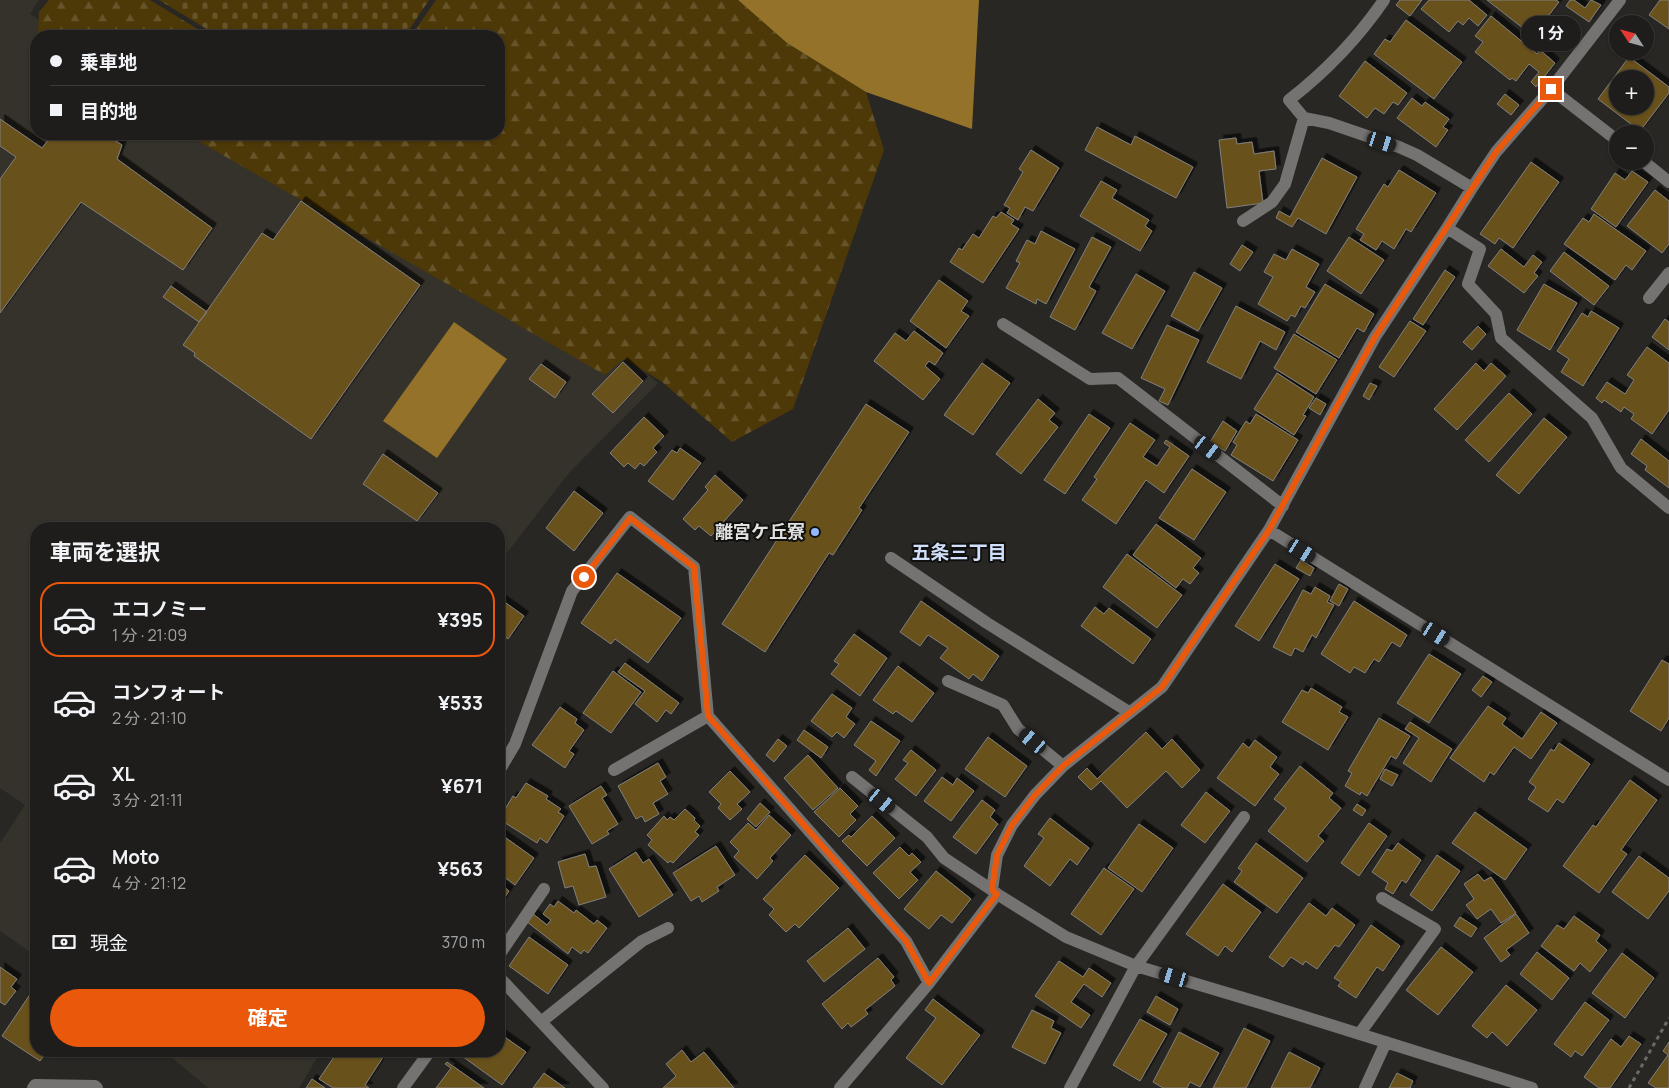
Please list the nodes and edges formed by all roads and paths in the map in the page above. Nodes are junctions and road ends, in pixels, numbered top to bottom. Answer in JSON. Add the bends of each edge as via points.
{"nodes":[{"id":1,"x":1384,"y":0,"type":"edge"},
{"id":2,"x":1620,"y":0,"type":"edge"},
{"id":3,"x":1551,"y":89,"type":"junction"},
{"id":4,"x":1304,"y":118,"type":"junction"},
{"id":5,"x":1609,"y":134,"type":"edge"},
{"id":6,"x":1654,"y":170,"type":"edge"},
{"id":7,"x":1669,"y":182,"type":"edge"},
{"id":8,"x":1472,"y":188,"type":"junction"},
{"id":9,"x":1243,"y":220,"type":"dead end"},
{"id":10,"x":1447,"y":228,"type":"junction"},
{"id":11,"x":1669,"y":273,"type":"edge"},
{"id":12,"x":1649,"y":298,"type":"dead end"},
{"id":13,"x":1003,"y":324,"type":"dead end"},
{"id":14,"x":1283,"y":506,"type":"junction"},
{"id":15,"x":1669,"y":508,"type":"edge"},
{"id":16,"x":1269,"y":530,"type":"junction"},
{"id":17,"x":891,"y":558,"type":"dead end"},
{"id":18,"x":948,"y":681,"type":"dead end"},
{"id":19,"x":1129,"y":712,"type":"junction"},
{"id":20,"x":708,"y":716,"type":"junction"},
{"id":21,"x":505,"y":762,"type":"edge"},
{"id":22,"x":1063,"y":766,"type":"junction"},
{"id":23,"x":614,"y":770,"type":"dead end"},
{"id":24,"x":852,"y":777,"type":"dead end"},
{"id":25,"x":1669,"y":780,"type":"edge"},
{"id":26,"x":1244,"y":817,"type":"dead end"},
{"id":27,"x":544,"y":889,"type":"dead end"},
{"id":28,"x":994,"y":892,"type":"junction"},
{"id":29,"x":1382,"y":898,"type":"dead end"},
{"id":30,"x":668,"y":928,"type":"dead end"},
{"id":31,"x":505,"y":946,"type":"edge"},
{"id":32,"x":1136,"y":966,"type":"junction"},
{"id":33,"x":505,"y":983,"type":"edge"},
{"id":34,"x":929,"y":983,"type":"junction"},
{"id":35,"x":1669,"y":1018,"type":"edge"},
{"id":36,"x":541,"y":1022,"type":"junction"},
{"id":37,"x":1360,"y":1034,"type":"junction"},
{"id":38,"x":1386,"y":1042,"type":"junction"},
{"id":39,"x":426,"y":1057,"type":"edge"},
{"id":40,"x":32,"y":1088,"type":"edge"},
{"id":41,"x":97,"y":1088,"type":"edge"},
{"id":42,"x":403,"y":1088,"type":"edge"},
{"id":43,"x":603,"y":1088,"type":"edge"},
{"id":44,"x":840,"y":1088,"type":"edge"},
{"id":45,"x":1070,"y":1088,"type":"edge"},
{"id":46,"x":1365,"y":1088,"type":"edge"},
{"id":47,"x":1532,"y":1088,"type":"edge"},
{"id":48,"x":1629,"y":1088,"type":"edge"}],
"edges":[{"from":1,"to":4,"type":"street","via":[[1345,49],[1289,100]]},
{"from":2,"to":3,"type":"street"},
{"from":3,"to":5,"type":"street"},
{"from":3,"to":8,"type":"street","via":[[1496,152]]},
{"from":4,"to":8,"type":"street","via":[[1400,147]]},
{"from":4,"to":9,"type":"street","via":[[1285,184],[1272,202]]},
{"from":6,"to":7,"type":"street"},
{"from":8,"to":10,"type":"street"},
{"from":10,"to":14,"type":"street","via":[[1375,337]]},
{"from":10,"to":15,"type":"street","via":[[1480,250],[1468,284],[1496,314],[1501,338],[1592,418],[1621,468]]},
{"from":11,"to":12,"type":"street"},
{"from":13,"to":14,"type":"street","via":[[1090,378],[1118,378]]},
{"from":14,"to":16,"type":"street"},
{"from":16,"to":19,"type":"street","via":[[1162,687]]},
{"from":16,"to":25,"type":"street"},
{"from":17,"to":19,"type":"street"},
{"from":18,"to":22,"type":"street","via":[[1002,704],[1018,729]]},
{"from":19,"to":22,"type":"street"},
{"from":20,"to":21,"type":"street","via":[[694,567],[630,518],[572,592],[516,744]]},
{"from":20,"to":23,"type":"street"},
{"from":20,"to":34,"type":"street","via":[[906,941]]},
{"from":22,"to":28,"type":"street","via":[[1012,825],[997,855]]},
{"from":24,"to":28,"type":"street","via":[[927,837],[944,858]]},
{"from":26,"to":32,"type":"street"},
{"from":27,"to":31,"type":"street"},
{"from":28,"to":32,"type":"street","via":[[1066,937]]},
{"from":28,"to":34,"type":"street"},
{"from":29,"to":37,"type":"street","via":[[1435,929]]},
{"from":30,"to":36,"type":"street","via":[[642,941]]},
{"from":32,"to":37,"type":"street"},
{"from":32,"to":45,"type":"street"},
{"from":33,"to":36,"type":"street"},
{"from":34,"to":44,"type":"street"},
{"from":35,"to":48,"type":"path"},
{"from":36,"to":43,"type":"street"},
{"from":37,"to":38,"type":"street"},
{"from":38,"to":46,"type":"street"},
{"from":38,"to":47,"type":"street"},
{"from":39,"to":42,"type":"street"},
{"from":40,"to":41,"type":"street","via":[[35,1085]]}]}
